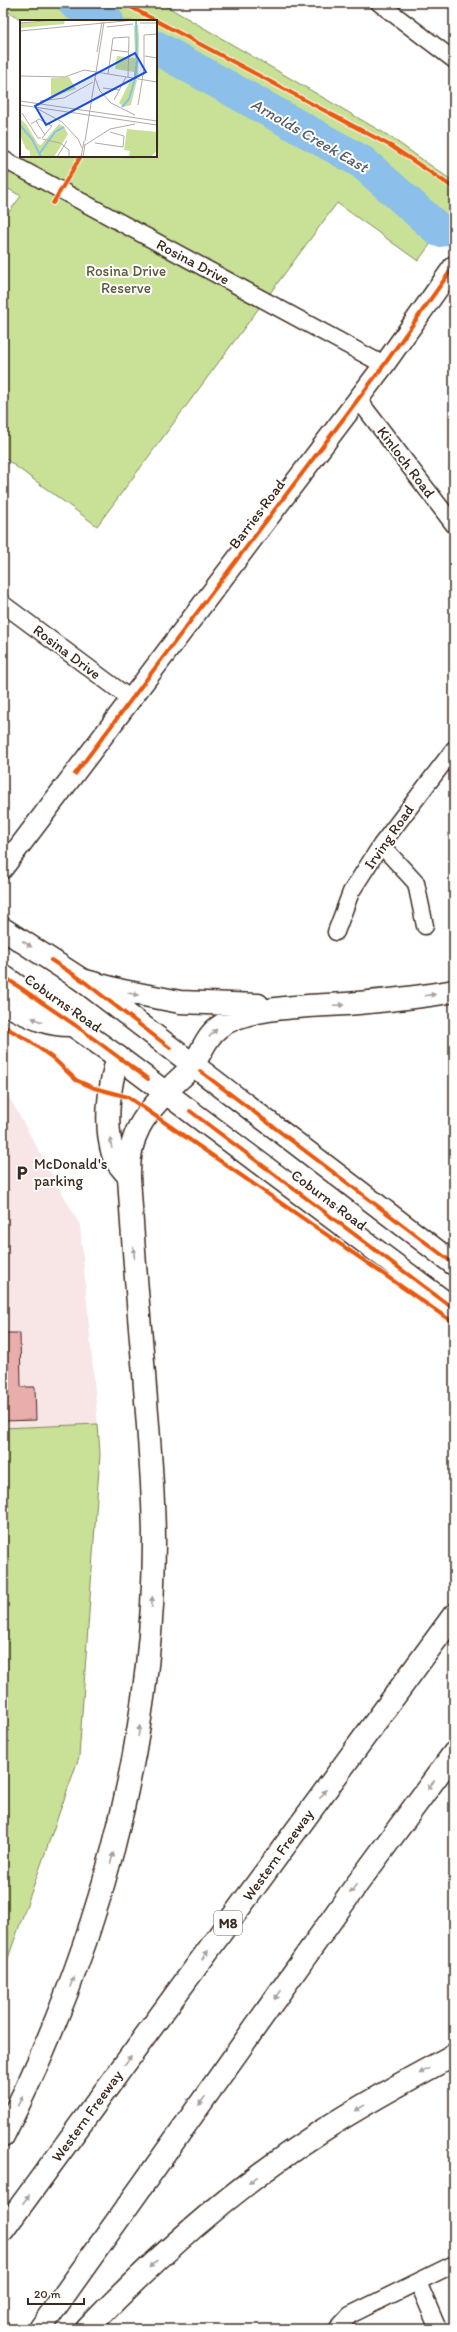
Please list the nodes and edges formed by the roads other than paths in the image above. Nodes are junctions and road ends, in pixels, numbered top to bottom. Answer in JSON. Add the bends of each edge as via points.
{"nodes":[{"id":1,"x":379,"y":3,"type":"edge"},
{"id":2,"x":454,"y":60,"type":"edge"},
{"id":3,"x":3,"y":159,"type":"edge"},
{"id":4,"x":454,"y":266,"type":"edge"},
{"id":5,"x":384,"y":365,"type":"junction"},
{"id":6,"x":358,"y":399,"type":"junction"},
{"id":7,"x":454,"y":525,"type":"edge"},
{"id":8,"x":3,"y":604,"type":"edge"},
{"id":9,"x":132,"y":700,"type":"junction"},
{"id":10,"x":454,"y":749,"type":"edge"},
{"id":11,"x":381,"y":844,"type":"junction"},
{"id":12,"x":3,"y":868,"type":"edge"},
{"id":13,"x":425,"y":926,"type":"dead end"},
{"id":14,"x":3,"y":928,"type":"edge"},
{"id":15,"x":336,"y":932,"type":"dead end"},
{"id":16,"x":3,"y":976,"type":"edge"},
{"id":17,"x":82,"y":980,"type":"junction"},
{"id":18,"x":454,"y":991,"type":"edge"},
{"id":19,"x":3,"y":1003,"type":"edge"},
{"id":20,"x":300,"y":1007,"type":"junction"},
{"id":21,"x":75,"y":1025,"type":"junction"},
{"id":22,"x":118,"y":1057,"type":"junction"},
{"id":23,"x":192,"y":1066,"type":"junction"},
{"id":24,"x":166,"y":1093,"type":"junction"},
{"id":25,"x":129,"y":1177,"type":"junction"},
{"id":26,"x":454,"y":1264,"type":"edge"},
{"id":27,"x":454,"y":1309,"type":"edge"},
{"id":28,"x":454,"y":1615,"type":"edge"},
{"id":29,"x":454,"y":1753,"type":"edge"},
{"id":30,"x":454,"y":2055,"type":"edge"},
{"id":31,"x":3,"y":2136,"type":"edge"},
{"id":32,"x":3,"y":2230,"type":"edge"},
{"id":33,"x":454,"y":2264,"type":"edge"},
{"id":34,"x":418,"y":2282,"type":"junction"},
{"id":35,"x":40,"y":2329,"type":"edge"},
{"id":36,"x":87,"y":2329,"type":"edge"},
{"id":37,"x":337,"y":2329,"type":"edge"},
{"id":38,"x":438,"y":2329,"type":"edge"}],
"edges":[{"from":1,"to":2,"type":"street"},
{"from":3,"to":5,"type":"street","name":"Rosina Drive"},
{"from":4,"to":5,"type":"street","name":"Barries Road"},
{"from":5,"to":6,"type":"street","name":"Barries Road"},
{"from":6,"to":7,"type":"street","name":"Kinloch Road"},
{"from":6,"to":9,"type":"street","name":"Barries Road"},
{"from":8,"to":9,"type":"street","name":"Rosina Drive"},
{"from":9,"to":12,"type":"street","name":"Barries Road"},
{"from":10,"to":11,"type":"street","name":"Irving Road"},
{"from":11,"to":13,"type":"street","via":[[416,883]]},
{"from":11,"to":15,"type":"street","name":"Irving Road","via":[[352,892]]},
{"from":14,"to":17,"type":"main road","name":"Coburns Road","one_way":true},
{"from":16,"to":21,"type":"main road","name":"Coburns Road"},
{"from":17,"to":20,"type":"main road","one_way":true,"via":[[130,993],[180,1002]]},
{"from":17,"to":23,"type":"main road","name":"Coburns Road"},
{"from":20,"to":18,"type":"main road","one_way":true,"via":[[357,1004]]},
{"from":21,"to":19,"type":"main road","one_way":true,"via":[[56,1026],[42,1022]]},
{"from":23,"to":20,"type":"main road","one_way":true,"via":[[209,1036],[218,1027],[244,1015]]},
{"from":21,"to":22,"type":"main road","name":"Coburns Road"},
{"from":22,"to":24,"type":"main road","name":"Coburns Road"},
{"from":25,"to":22,"type":"main road","one_way":true,"via":[[113,1156],[109,1125],[112,1076]]},
{"from":23,"to":24,"type":"main road"},
{"from":23,"to":26,"type":"main road","name":"Coburns Road"},
{"from":24,"to":25,"type":"main road","via":[[152,1107],[134,1135],[128,1160]]},
{"from":24,"to":27,"type":"main road","name":"Coburns Road"},
{"from":31,"to":25,"type":"main road","one_way":true,"via":[[58,2018],[93,1922],[121,1823],[139,1729],[150,1637],[154,1540],[152,1470]]},
{"from":32,"to":28,"type":"main road","name":"Western Freeway","number":"M8","one_way":true},
{"from":29,"to":35,"type":"main road","one_way":true,"via":[[352,1891]]},
{"from":30,"to":36,"type":"main road","one_way":true,"via":[[320,2132],[265,2171],[158,2260]]},
{"from":33,"to":34,"type":"street"},
{"from":34,"to":37,"type":"street","via":[[350,2315]]},
{"from":34,"to":38,"type":"street"}]}
